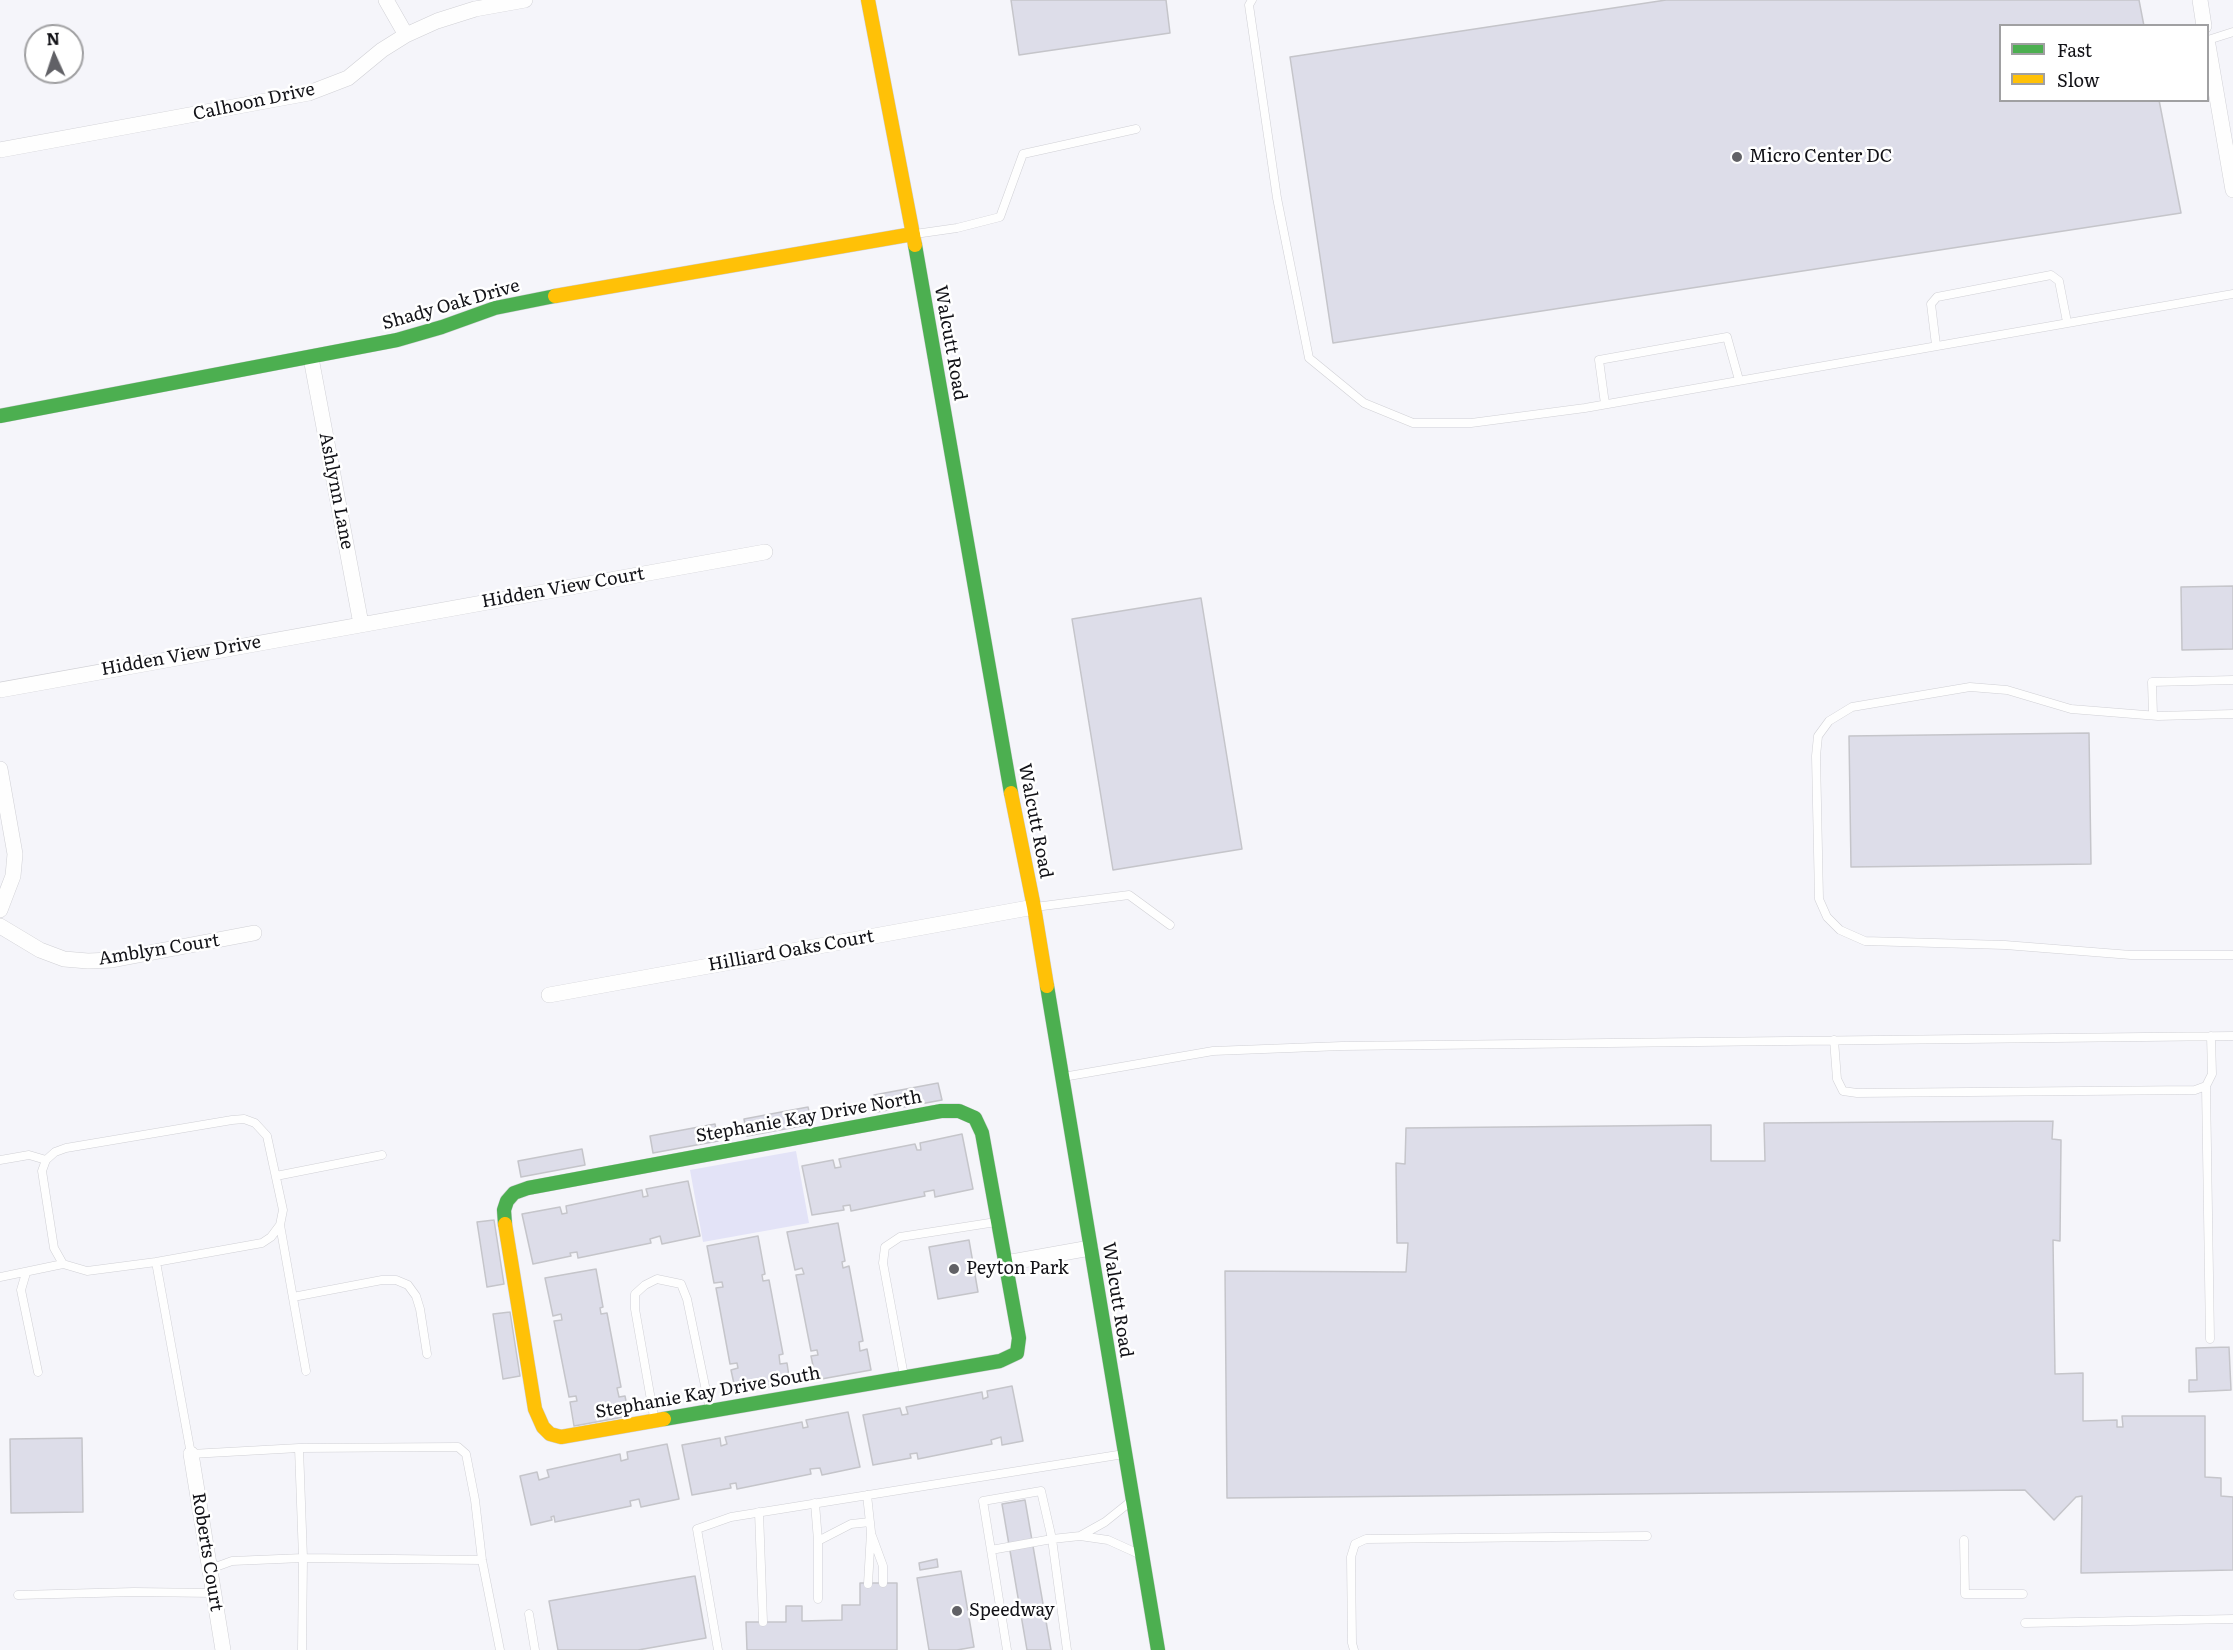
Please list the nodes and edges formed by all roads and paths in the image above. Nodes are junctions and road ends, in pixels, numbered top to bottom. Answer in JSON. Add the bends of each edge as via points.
{"nodes":[{"id":1,"x":386,"y":0,"type":"edge"},
{"id":2,"x":525,"y":0,"type":"edge"},
{"id":3,"x":868,"y":0,"type":"edge"},
{"id":4,"x":1252,"y":0,"type":"edge"},
{"id":5,"x":2200,"y":0,"type":"edge"},
{"id":6,"x":2204,"y":24,"type":"edge"},
{"id":7,"x":2233,"y":32,"type":"edge"},
{"id":8,"x":406,"y":35,"type":"junction"},
{"id":9,"x":2209,"y":39,"type":"edge"},
{"id":10,"x":2209,"y":51,"type":"edge"},
{"id":11,"x":1136,"y":129,"type":"dead end"},
{"id":12,"x":0,"y":150,"type":"edge"},
{"id":13,"x":2233,"y":185,"type":"edge"},
{"id":14,"x":913,"y":234,"type":"junction"},
{"id":15,"x":2233,"y":294,"type":"edge"},
{"id":16,"x":2067,"y":322,"type":"junction"},
{"id":17,"x":1936,"y":345,"type":"junction"},
{"id":18,"x":312,"y":358,"type":"junction"},
{"id":19,"x":1739,"y":380,"type":"junction"},
{"id":20,"x":1605,"y":404,"type":"junction"},
{"id":21,"x":0,"y":416,"type":"edge"},
{"id":22,"x":765,"y":552,"type":"dead end"},
{"id":23,"x":362,"y":624,"type":"junction"},
{"id":24,"x":2233,"y":680,"type":"edge"},
{"id":25,"x":0,"y":690,"type":"edge"},
{"id":26,"x":2233,"y":714,"type":"edge"},
{"id":27,"x":2153,"y":715,"type":"junction"},
{"id":28,"x":0,"y":769,"type":"edge"},
{"id":29,"x":1034,"y":907,"type":"junction"},
{"id":30,"x":0,"y":910,"type":"edge"},
{"id":31,"x":1170,"y":924,"type":"dead end"},
{"id":32,"x":0,"y":926,"type":"edge"},
{"id":33,"x":254,"y":933,"type":"dead end"},
{"id":34,"x":2233,"y":955,"type":"edge"},
{"id":35,"x":549,"y":995,"type":"dead end"},
{"id":36,"x":2211,"y":1036,"type":"junction"},
{"id":37,"x":2233,"y":1036,"type":"edge"},
{"id":38,"x":1834,"y":1040,"type":"junction"},
{"id":39,"x":1062,"y":1077,"type":"junction"},
{"id":40,"x":2206,"y":1086,"type":"junction"},
{"id":41,"x":381,"y":1155,"type":"dead end"},
{"id":42,"x":0,"y":1160,"type":"edge"},
{"id":43,"x":46,"y":1160,"type":"junction"},
{"id":44,"x":276,"y":1176,"type":"junction"},
{"id":45,"x":507,"y":1201,"type":"joint"},
{"id":46,"x":998,"y":1222,"type":"junction"},
{"id":47,"x":280,"y":1225,"type":"junction"},
{"id":48,"x":1090,"y":1248,"type":"junction"},
{"id":49,"x":156,"y":1262,"type":"junction"},
{"id":50,"x":1006,"y":1263,"type":"junction"},
{"id":51,"x":63,"y":1264,"type":"junction"},
{"id":52,"x":26,"y":1273,"type":"junction"},
{"id":53,"x":0,"y":1277,"type":"edge"},
{"id":54,"x":293,"y":1297,"type":"junction"},
{"id":55,"x":2210,"y":1339,"type":"dead end"},
{"id":56,"x":428,"y":1354,"type":"dead end"},
{"id":57,"x":306,"y":1371,"type":"dead end"},
{"id":58,"x":38,"y":1372,"type":"dead end"},
{"id":59,"x":904,"y":1377,"type":"junction"},
{"id":60,"x":710,"y":1411,"type":"junction"},
{"id":61,"x":655,"y":1422,"type":"junction"},
{"id":62,"x":299,"y":1448,"type":"junction"},
{"id":63,"x":191,"y":1454,"type":"junction"},
{"id":64,"x":1124,"y":1454,"type":"junction"},
{"id":65,"x":867,"y":1495,"type":"junction"},
{"id":66,"x":1132,"y":1501,"type":"junction"},
{"id":67,"x":815,"y":1503,"type":"junction"},
{"id":68,"x":759,"y":1512,"type":"junction"},
{"id":69,"x":870,"y":1522,"type":"junction"},
{"id":70,"x":871,"y":1532,"type":"junction"},
{"id":71,"x":1080,"y":1536,"type":"junction"},
{"id":72,"x":1647,"y":1536,"type":"dead end"},
{"id":73,"x":1052,"y":1539,"type":"junction"},
{"id":74,"x":1964,"y":1540,"type":"dead end"},
{"id":75,"x":818,"y":1541,"type":"junction"},
{"id":76,"x":991,"y":1550,"type":"junction"},
{"id":77,"x":1142,"y":1556,"type":"junction"},
{"id":78,"x":303,"y":1558,"type":"junction"},
{"id":79,"x":482,"y":1560,"type":"junction"},
{"id":80,"x":210,"y":1569,"type":"junction"},
{"id":81,"x":883,"y":1583,"type":"dead end"},
{"id":82,"x":868,"y":1584,"type":"dead end"},
{"id":83,"x":214,"y":1593,"type":"junction"},
{"id":84,"x":2023,"y":1594,"type":"dead end"},
{"id":85,"x":18,"y":1595,"type":"dead end"},
{"id":86,"x":818,"y":1599,"type":"dead end"},
{"id":87,"x":529,"y":1614,"type":"dead end"},
{"id":88,"x":2233,"y":1619,"type":"edge"},
{"id":89,"x":763,"y":1622,"type":"dead end"},
{"id":90,"x":2025,"y":1623,"type":"dead end"},
{"id":91,"x":223,"y":1650,"type":"edge"},
{"id":92,"x":302,"y":1650,"type":"edge"},
{"id":93,"x":500,"y":1650,"type":"edge"},
{"id":94,"x":534,"y":1650,"type":"edge"},
{"id":95,"x":718,"y":1650,"type":"edge"},
{"id":96,"x":1007,"y":1650,"type":"edge"},
{"id":97,"x":1067,"y":1650,"type":"edge"},
{"id":98,"x":1158,"y":1650,"type":"edge"},
{"id":99,"x":1354,"y":1650,"type":"edge"}],
"edges":[{"from":1,"to":8,"type":"street"},
{"from":2,"to":8,"type":"street","name":"Calhoon Drive","via":[[475,9]]},
{"from":3,"to":14,"type":"street","name":"Walcutt Road"},
{"from":4,"to":20,"type":"lane","via":[[1249,5],[1277,198],[1309,358],[1364,403],[1413,423],[1471,423]]},
{"from":5,"to":6,"type":"street"},
{"from":7,"to":9,"type":"lane"},
{"from":8,"to":12,"type":"street","name":"Calhoon Drive","via":[[348,78],[309,93]]},
{"from":10,"to":13,"type":"street"},
{"from":11,"to":14,"type":"lane","via":[[1023,154],[1000,217]]},
{"from":14,"to":18,"type":"street","name":"Shady Oak Drive","via":[[547,297],[495,308],[397,340]]},
{"from":14,"to":29,"type":"street","name":"Walcutt Road"},
{"from":15,"to":16,"type":"lane"},
{"from":16,"to":17,"type":"lane"},
{"from":16,"to":17,"type":"lane","via":[[2059,282],[2051,275],[1937,297],[1931,304]]},
{"from":17,"to":19,"type":"lane"},
{"from":18,"to":21,"type":"street","name":"Shady Oak Drive"},
{"from":18,"to":23,"type":"street","name":"Ashlynn Lane"},
{"from":19,"to":20,"type":"lane"},
{"from":19,"to":20,"type":"lane","via":[[1727,337],[1599,360]]},
{"from":22,"to":23,"type":"street","name":"Hidden View Court"},
{"from":23,"to":25,"type":"street","name":"Hidden View Drive"},
{"from":24,"to":27,"type":"lane","via":[[2152,682]]},
{"from":26,"to":27,"type":"lane"},
{"from":27,"to":34,"type":"lane","via":[[2071,709],[2007,690],[1970,687],[1852,706],[1829,721],[1818,736],[1819,899],[1827,917],[1840,930],[1865,941],[2005,945],[2131,955]]},
{"from":28,"to":30,"type":"street","via":[[15,854],[13,876]]},
{"from":29,"to":31,"type":"lane","via":[[1130,895]]},
{"from":29,"to":35,"type":"street","name":"Hilliard Oaks Court"},
{"from":29,"to":39,"type":"street","name":"Walcutt Road"},
{"from":32,"to":33,"type":"street","name":"Amblyn Court","via":[[40,950],[63,959],[88,961],[112,960]]},
{"from":36,"to":37,"type":"lane"},
{"from":36,"to":38,"type":"lane"},
{"from":36,"to":40,"type":"lane","via":[[2212,1074]]},
{"from":38,"to":39,"type":"lane","via":[[1219,1051]]},
{"from":38,"to":40,"type":"lane","via":[[1837,1079],[1843,1091],[1857,1093],[2195,1090]]},
{"from":39,"to":48,"type":"street","name":"Walcutt Road"},
{"from":40,"to":55,"type":"lane"},
{"from":41,"to":44,"type":"lane"},
{"from":42,"to":43,"type":"lane","via":[[29,1155]]},
{"from":43,"to":44,"type":"lane","via":[[66,1148],[244,1119],[255,1123],[267,1136]]},
{"from":43,"to":51,"type":"lane","via":[[42,1171],[54,1248]]},
{"from":44,"to":47,"type":"lane","via":[[283,1210]]},
{"from":45,"to":46,"type":"street","name":"Stephanie Kay Drive North","via":[[514,1193],[528,1188],[941,1111],[959,1111],[975,1118],[982,1133]]},
{"from":45,"to":61,"type":"street","name":"Stephanie Kay Drive South","via":[[505,1230],[535,1409],[543,1427],[561,1437]]},
{"from":46,"to":50,"type":"street","name":"Stephanie Kay Drive North"},
{"from":46,"to":59,"type":"lane","via":[[900,1237],[885,1246],[883,1263]]},
{"from":47,"to":49,"type":"lane","via":[[262,1243]]},
{"from":47,"to":54,"type":"lane"},
{"from":48,"to":50,"type":"street"},
{"from":48,"to":64,"type":"street","name":"Walcutt Road"},
{"from":49,"to":51,"type":"lane","via":[[87,1271]]},
{"from":49,"to":63,"type":"lane"},
{"from":50,"to":59,"type":"street","name":"Stephanie Kay Drive South","via":[[1019,1338],[1017,1353],[1000,1361]]},
{"from":51,"to":52,"type":"lane"},
{"from":52,"to":53,"type":"lane"},
{"from":52,"to":58,"type":"lane","via":[[21,1290]]},
{"from":54,"to":56,"type":"lane","via":[[382,1280],[408,1285],[420,1309]]},
{"from":54,"to":57,"type":"lane"},
{"from":59,"to":60,"type":"street","name":"Stephanie Kay Drive South"},
{"from":60,"to":61,"type":"street","name":"Stephanie Kay Drive South"},
{"from":60,"to":61,"type":"lane","via":[[681,1284],[657,1280],[635,1294]]},
{"from":62,"to":63,"type":"lane"},
{"from":62,"to":78,"type":"lane"},
{"from":62,"to":79,"type":"lane","via":[[458,1447],[466,1454]]},
{"from":63,"to":80,"type":"street","name":"Roberts Court"},
{"from":64,"to":65,"type":"lane"},
{"from":64,"to":66,"type":"street","name":"Walcutt Road"},
{"from":65,"to":67,"type":"lane"},
{"from":65,"to":69,"type":"lane"},
{"from":66,"to":71,"type":"lane"},
{"from":66,"to":77,"type":"street","name":"Walcutt Road"},
{"from":67,"to":68,"type":"lane"},
{"from":67,"to":75,"type":"lane"},
{"from":68,"to":89,"type":"lane"},
{"from":68,"to":95,"type":"lane","via":[[697,1529]]},
{"from":69,"to":70,"type":"lane"},
{"from":69,"to":75,"type":"lane","via":[[851,1524]]},
{"from":70,"to":81,"type":"lane","via":[[883,1566]]},
{"from":70,"to":82,"type":"lane"},
{"from":71,"to":73,"type":"lane"},
{"from":71,"to":77,"type":"lane","via":[[1108,1540]]},
{"from":72,"to":99,"type":"lane","via":[[1366,1539],[1355,1544],[1351,1557]]},
{"from":73,"to":76,"type":"lane"},
{"from":73,"to":76,"type":"lane","via":[[1041,1491],[983,1501]]},
{"from":73,"to":97,"type":"lane"},
{"from":74,"to":84,"type":"lane","via":[[1965,1594]]},
{"from":75,"to":86,"type":"lane"},
{"from":76,"to":96,"type":"lane"},
{"from":77,"to":98,"type":"street","name":"Walcutt Road"},
{"from":78,"to":79,"type":"lane"},
{"from":78,"to":80,"type":"lane","via":[[232,1561]]},
{"from":78,"to":92,"type":"lane"},
{"from":79,"to":93,"type":"lane"},
{"from":80,"to":83,"type":"street","name":"Roberts Court"},
{"from":83,"to":85,"type":"lane"},
{"from":83,"to":91,"type":"street","name":"Roberts Court"},
{"from":87,"to":94,"type":"lane"},
{"from":88,"to":90,"type":"lane"}]}
